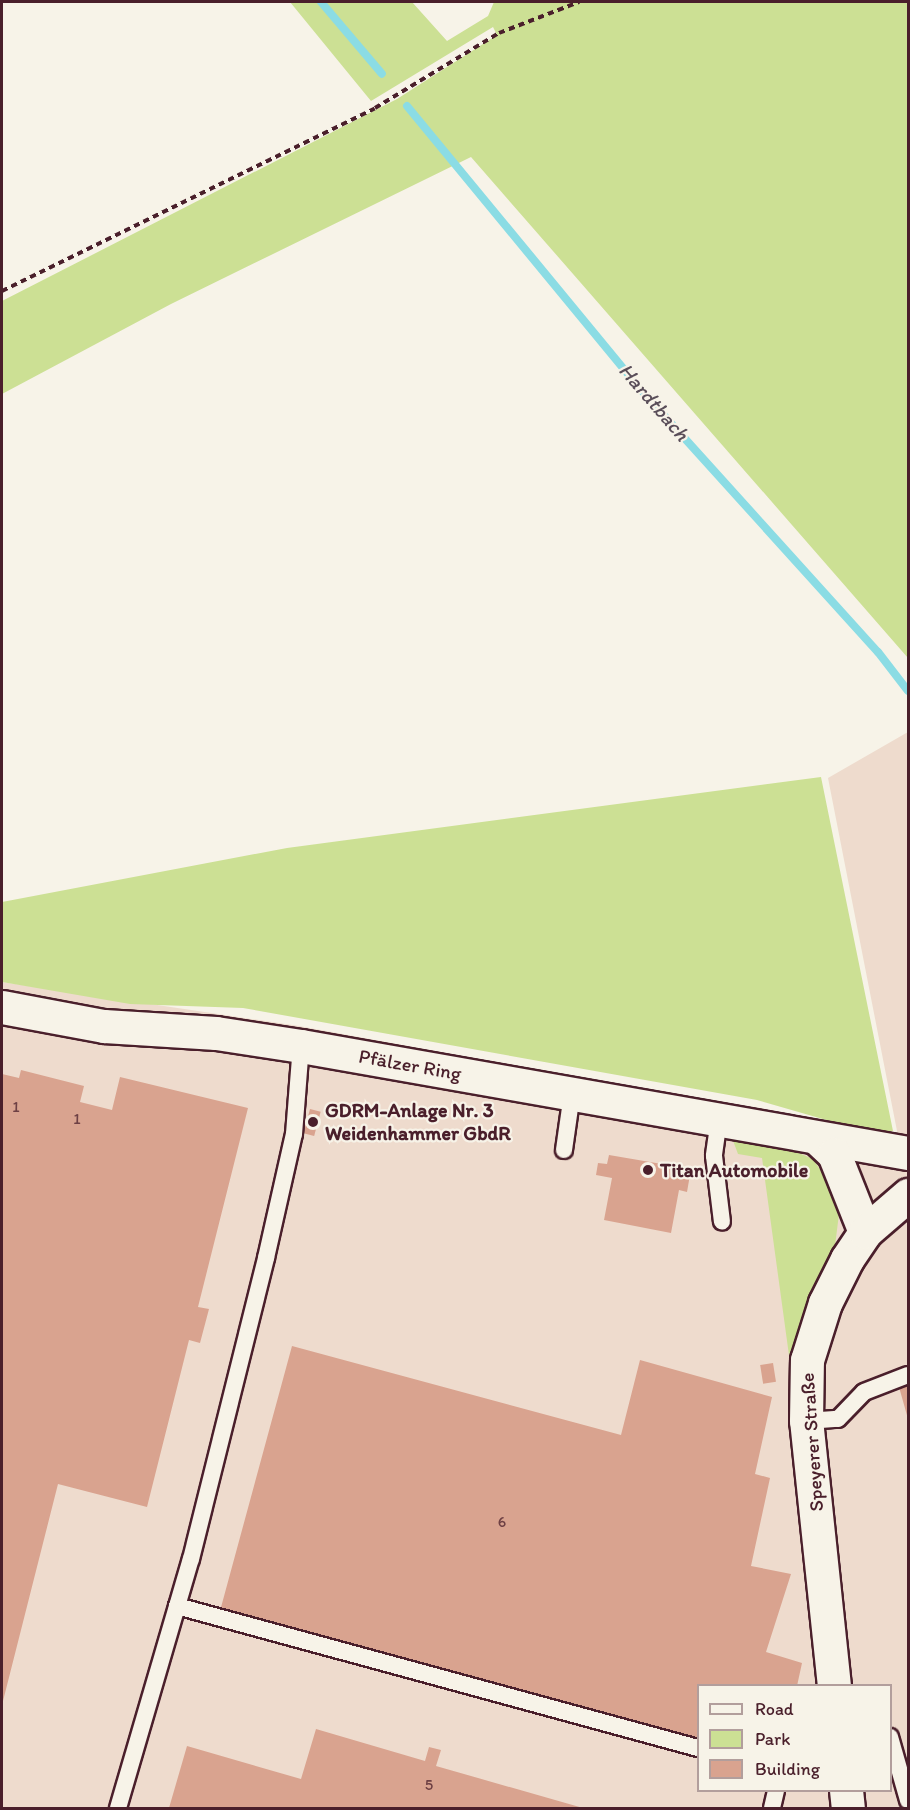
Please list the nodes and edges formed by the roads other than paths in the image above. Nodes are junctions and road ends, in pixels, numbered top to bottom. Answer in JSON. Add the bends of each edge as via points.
{"nodes":[{"id":1,"x":2,"y":1007,"type":"edge"},
{"id":2,"x":301,"y":1046,"type":"junction"},
{"id":3,"x":572,"y":1094,"type":"junction"},
{"id":4,"x":719,"y":1119,"type":"junction"},
{"id":5,"x":817,"y":1138,"type":"junction"},
{"id":6,"x":564,"y":1150,"type":"dead end"},
{"id":7,"x":909,"y":1154,"type":"edge"},
{"id":8,"x":909,"y":1195,"type":"edge"},
{"id":9,"x":722,"y":1222,"type":"dead end"},
{"id":10,"x":865,"y":1232,"type":"junction"},
{"id":11,"x":909,"y":1375,"type":"edge"},
{"id":12,"x":806,"y":1421,"type":"junction"},
{"id":13,"x":177,"y":1606,"type":"junction"},
{"id":14,"x":834,"y":1684,"type":"edge"},
{"id":15,"x":892,"y":1740,"type":"edge"},
{"id":16,"x":697,"y":1747,"type":"edge"},
{"id":17,"x":776,"y":1792,"type":"edge"},
{"id":18,"x":846,"y":1792,"type":"edge"},
{"id":19,"x":909,"y":1800,"type":"edge"},
{"id":20,"x":118,"y":1809,"type":"edge"},
{"id":21,"x":772,"y":1809,"type":"edge"},
{"id":22,"x":848,"y":1809,"type":"edge"}],
"edges":[{"from":1,"to":2,"type":"street","name":"Pfälzer Ring","via":[[104,1026],[216,1033]]},
{"from":2,"to":3,"type":"street","name":"Pfälzer Ring"},
{"from":2,"to":13,"type":"lane","via":[[291,1146]]},
{"from":3,"to":4,"type":"street","name":"Pfälzer Ring"},
{"from":3,"to":6,"type":"lane"},
{"from":4,"to":5,"type":"street","name":"Pfälzer Ring"},
{"from":4,"to":9,"type":"lane","via":[[714,1156]]},
{"from":5,"to":7,"type":"street","name":"Pfälzer Ring"},
{"from":5,"to":10,"type":"street","via":[[834,1154]]},
{"from":8,"to":10,"type":"street","name":"Speyerer Straße"},
{"from":10,"to":12,"type":"street","name":"Speyerer Straße","via":[[835,1281],[809,1349]]},
{"from":11,"to":12,"type":"lane","via":[[864,1392],[838,1419]]},
{"from":12,"to":14,"type":"street","name":"Speyerer Straße"},
{"from":13,"to":16,"type":"lane"},
{"from":13,"to":20,"type":"lane"},
{"from":15,"to":19,"type":"lane"},
{"from":17,"to":21,"type":"lane"},
{"from":18,"to":22,"type":"street"}]}
